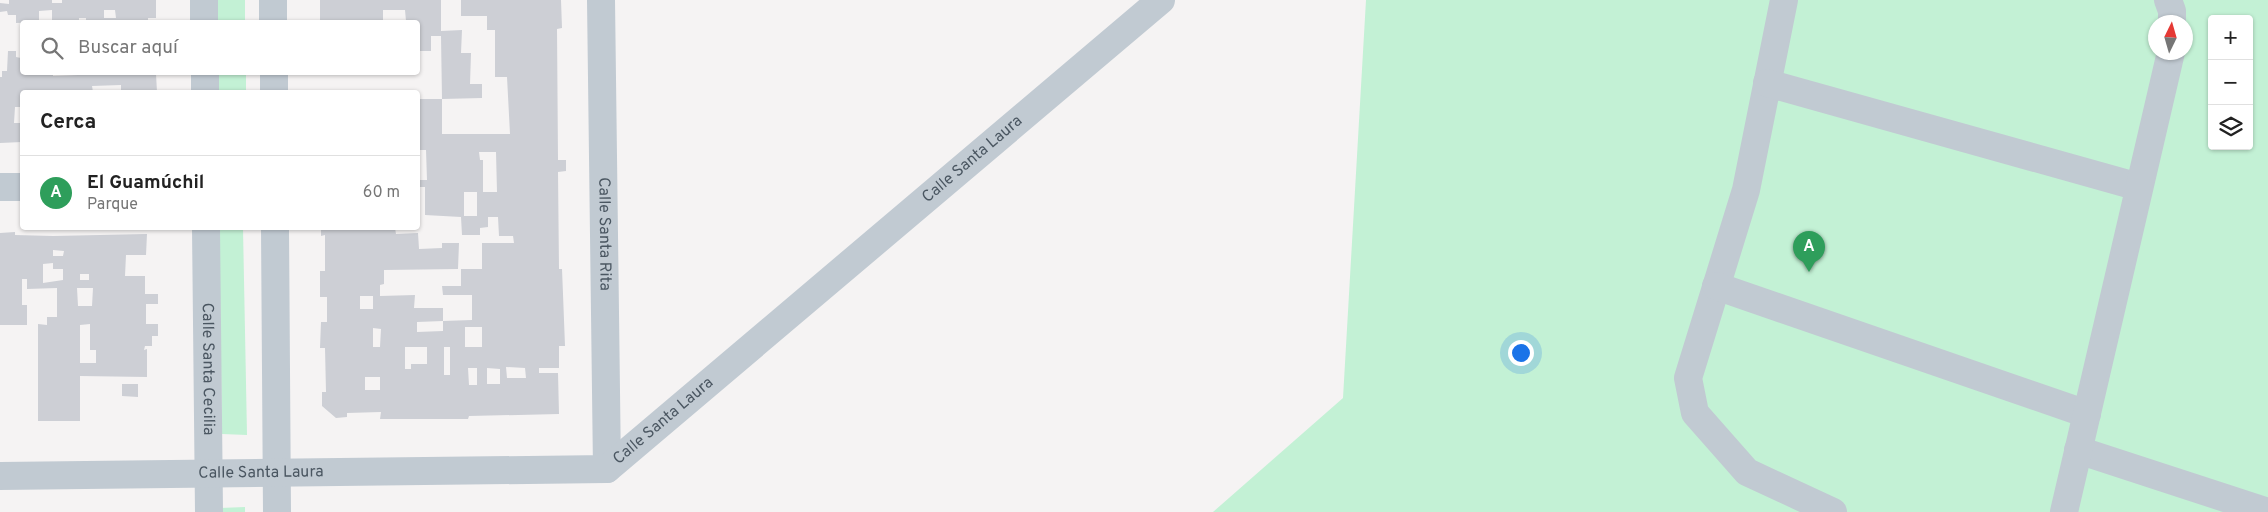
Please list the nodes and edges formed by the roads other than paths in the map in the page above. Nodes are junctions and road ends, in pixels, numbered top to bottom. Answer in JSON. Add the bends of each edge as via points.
{"nodes":[{"id":1,"x":204,"y":0,"type":"edge"},
{"id":2,"x":273,"y":0,"type":"edge"},
{"id":3,"x":1161,"y":0,"type":"edge"},
{"id":4,"x":1784,"y":0,"type":"edge"},
{"id":5,"x":2168,"y":0,"type":"edge"},
{"id":6,"x":607,"y":4,"type":"edge"},
{"id":7,"x":2172,"y":15,"type":"edge"},
{"id":8,"x":204,"y":20,"type":"edge"},
{"id":9,"x":273,"y":20,"type":"edge"},
{"id":10,"x":2169,"y":60,"type":"edge"},
{"id":11,"x":204,"y":75,"type":"edge"},
{"id":12,"x":274,"y":75,"type":"edge"},
{"id":13,"x":1767,"y":83,"type":"junction"},
{"id":14,"x":205,"y":90,"type":"edge"},
{"id":15,"x":274,"y":90,"type":"edge"},
{"id":16,"x":0,"y":187,"type":"edge"},
{"id":17,"x":20,"y":187,"type":"edge"},
{"id":18,"x":2139,"y":187,"type":"junction"},
{"id":19,"x":206,"y":230,"type":"edge"},
{"id":20,"x":275,"y":230,"type":"edge"},
{"id":21,"x":1716,"y":286,"type":"junction"},
{"id":22,"x":2087,"y":414,"type":"junction"},
{"id":23,"x":2078,"y":450,"type":"junction"},
{"id":24,"x":607,"y":469,"type":"junction"},
{"id":25,"x":209,"y":473,"type":"junction"},
{"id":26,"x":277,"y":473,"type":"junction"},
{"id":27,"x":0,"y":476,"type":"edge"},
{"id":28,"x":209,"y":512,"type":"edge"},
{"id":29,"x":277,"y":512,"type":"edge"},
{"id":30,"x":1833,"y":512,"type":"edge"},
{"id":31,"x":2064,"y":512,"type":"edge"},
{"id":32,"x":2268,"y":512,"type":"edge"}],
"edges":[{"from":1,"to":8,"type":"street"},
{"from":2,"to":9,"type":"street"},
{"from":3,"to":24,"type":"street","name":"Calle Santa Laura"},
{"from":4,"to":13,"type":"street"},
{"from":5,"to":7,"type":"street"},
{"from":6,"to":24,"type":"street","name":"Calle Santa Rita"},
{"from":10,"to":18,"type":"street"},
{"from":11,"to":14,"type":"street"},
{"from":12,"to":15,"type":"street"},
{"from":13,"to":18,"type":"street"},
{"from":13,"to":21,"type":"street","via":[[1746,190]]},
{"from":16,"to":17,"type":"street"},
{"from":18,"to":22,"type":"street"},
{"from":19,"to":25,"type":"street","name":"Calle Santa Cecilia"},
{"from":20,"to":26,"type":"street"},
{"from":21,"to":22,"type":"street"},
{"from":21,"to":30,"type":"street","via":[[1688,378],[1695,413],[1747,472]]},
{"from":22,"to":23,"type":"street"},
{"from":23,"to":31,"type":"street"},
{"from":23,"to":32,"type":"street"},
{"from":24,"to":26,"type":"street","name":"Calle Santa Laura"},
{"from":25,"to":26,"type":"street","name":"Calle Santa Laura"},
{"from":25,"to":27,"type":"street","name":"Calle Santa Laura"},
{"from":25,"to":28,"type":"street","name":"Calle Santa Cecilia"},
{"from":26,"to":29,"type":"street"}]}
